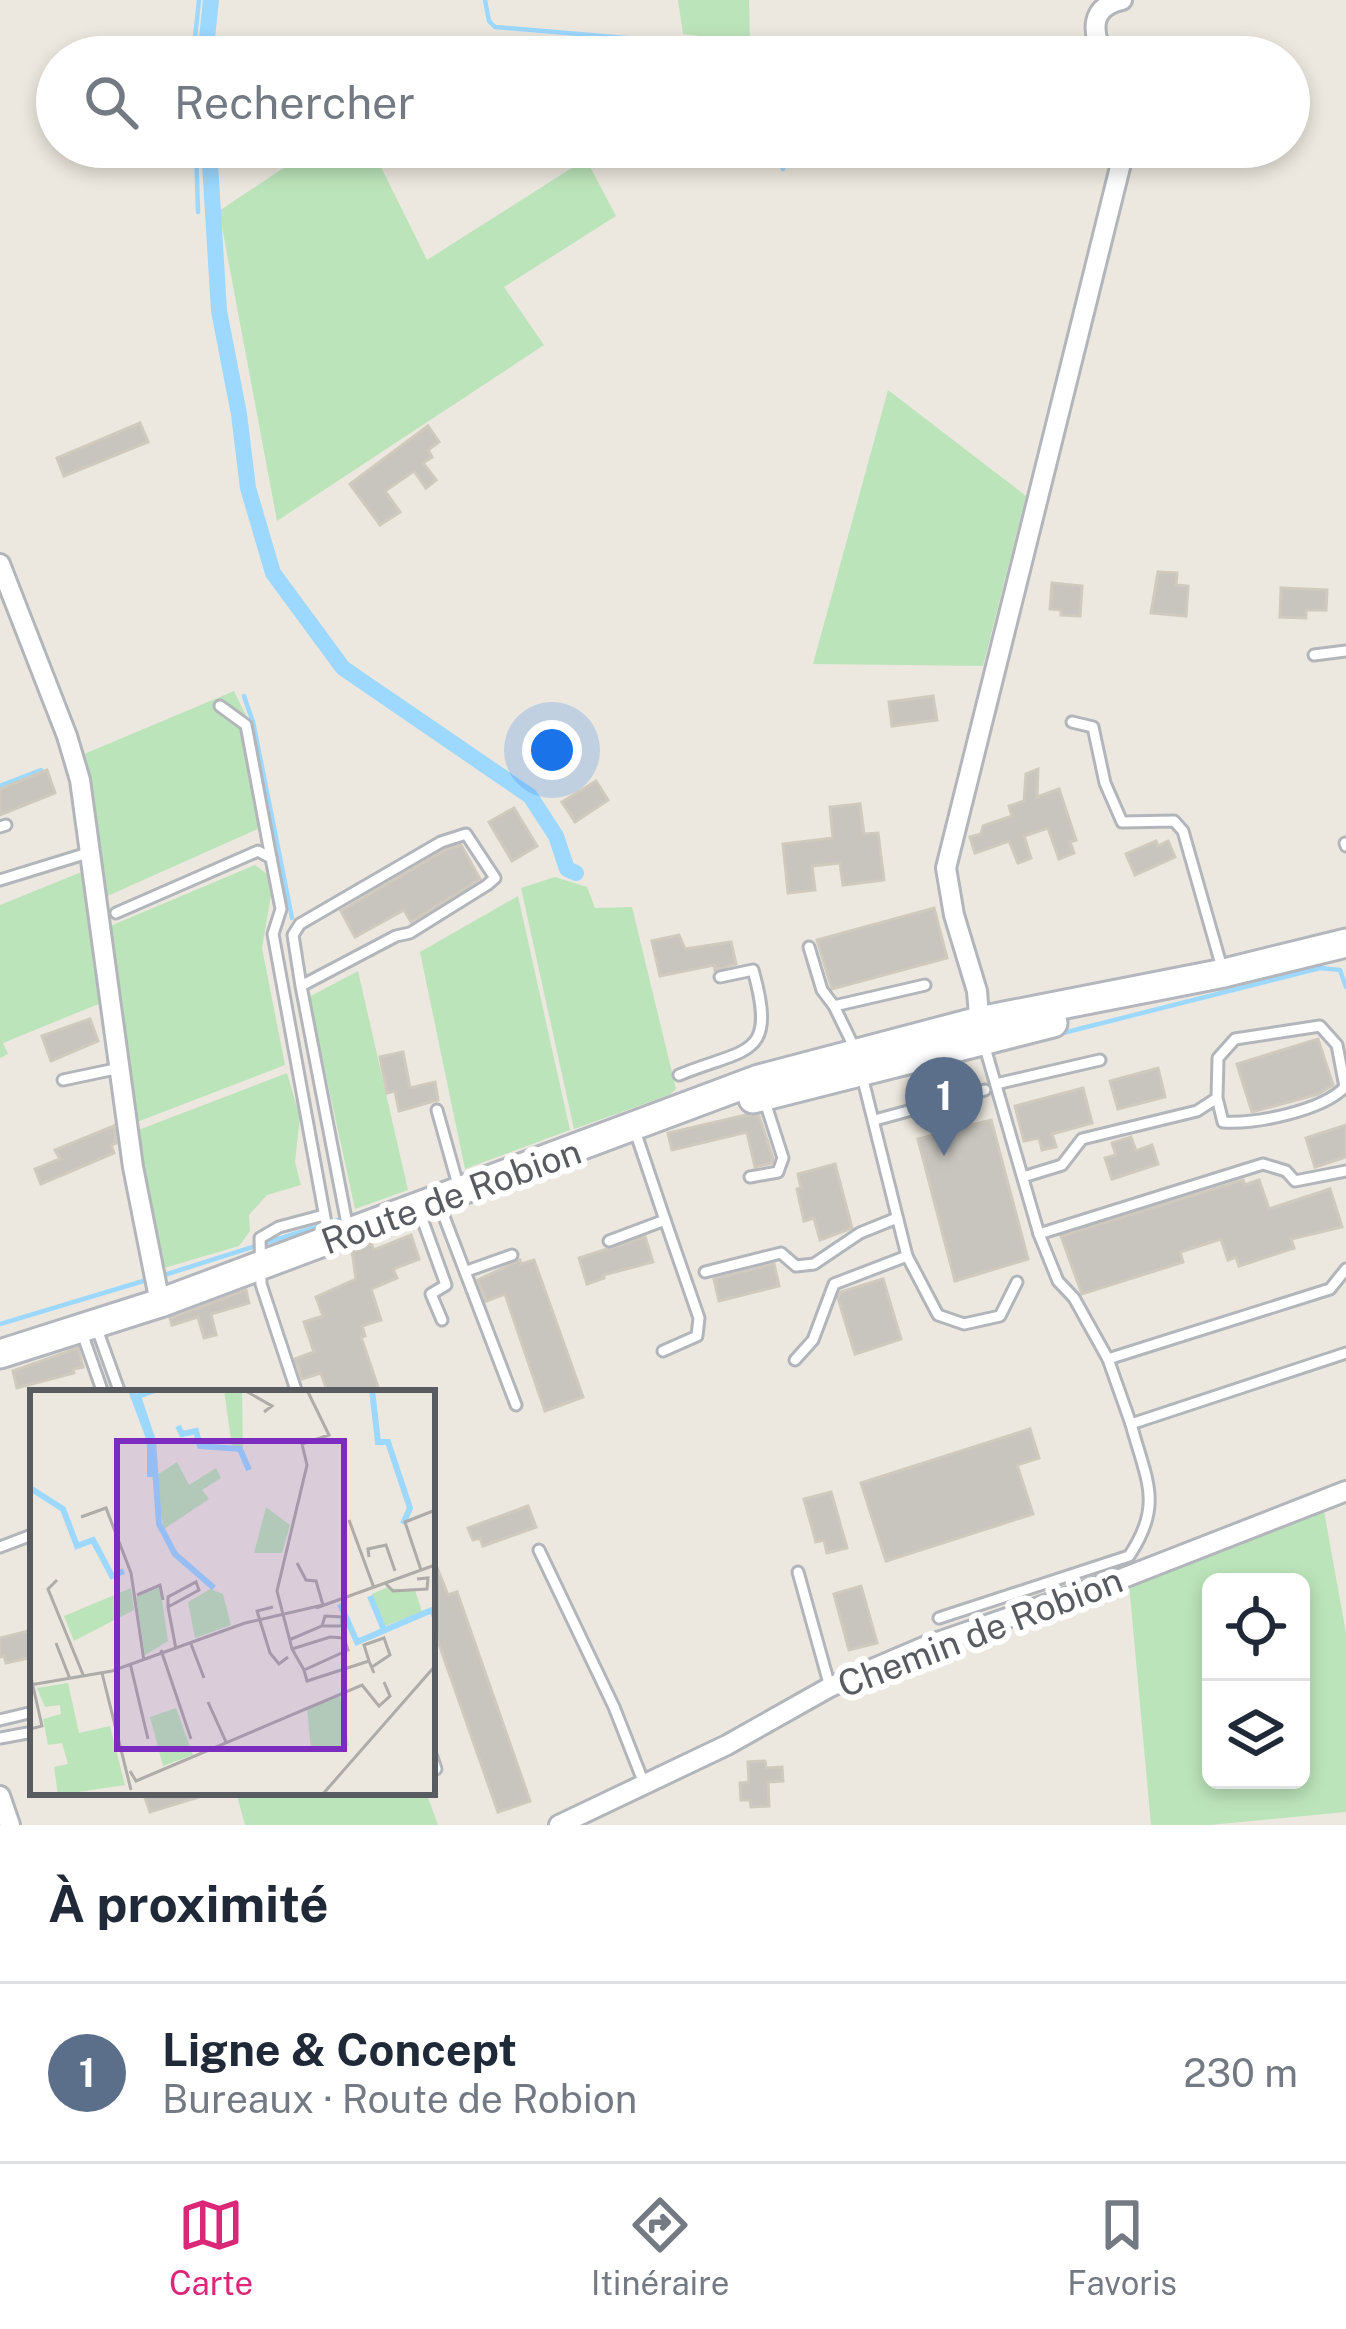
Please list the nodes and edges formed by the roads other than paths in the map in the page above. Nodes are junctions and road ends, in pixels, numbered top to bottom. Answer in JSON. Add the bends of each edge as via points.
{"nodes":[{"id":1,"x":1122,"y":0,"type":"edge"},
{"id":2,"x":1097,"y":36,"type":"edge"},
{"id":3,"x":1120,"y":168,"type":"edge"},
{"id":4,"x":0,"y":564,"type":"edge"},
{"id":5,"x":1346,"y":652,"type":"edge"},
{"id":6,"x":1314,"y":655,"type":"dead end"},
{"id":7,"x":220,"y":706,"type":"dead end"},
{"id":8,"x":1072,"y":722,"type":"dead end"},
{"id":9,"x":91,"y":851,"type":"junction"},
{"id":10,"x":271,"y":858,"type":"junction"},
{"id":11,"x":0,"y":880,"type":"edge"},
{"id":12,"x":116,"y":913,"type":"dead end"},
{"id":13,"x":1346,"y":943,"type":"edge"},
{"id":14,"x":809,"y":947,"type":"dead end"},
{"id":15,"x":1224,"y":974,"type":"junction"},
{"id":16,"x":720,"y":977,"type":"dead end"},
{"id":17,"x":301,"y":986,"type":"junction"},
{"id":18,"x":925,"y":986,"type":"dead end"},
{"id":19,"x":834,"y":1006,"type":"junction"},
{"id":20,"x":981,"y":1031,"type":"junction"},
{"id":21,"x":1100,"y":1060,"type":"dead end"},
{"id":22,"x":859,"y":1062,"type":"junction"},
{"id":23,"x":120,"y":1068,"type":"junction"},
{"id":24,"x":679,"y":1075,"type":"dead end"},
{"id":25,"x":63,"y":1080,"type":"dead end"},
{"id":26,"x":990,"y":1087,"type":"junction"},
{"id":27,"x":763,"y":1097,"type":"junction"},
{"id":28,"x":1217,"y":1098,"type":"junction"},
{"id":29,"x":437,"y":1109,"type":"dead end"},
{"id":30,"x":875,"y":1120,"type":"junction"},
{"id":31,"x":640,"y":1126,"type":"junction"},
{"id":32,"x":1346,"y":1171,"type":"edge"},
{"id":33,"x":1023,"y":1177,"type":"junction"},
{"id":34,"x":750,"y":1178,"type":"dead end"},
{"id":35,"x":439,"y":1200,"type":"junction"},
{"id":36,"x":897,"y":1218,"type":"junction"},
{"id":37,"x":665,"y":1220,"type":"junction"},
{"id":38,"x":334,"y":1230,"type":"junction"},
{"id":39,"x":1039,"y":1234,"type":"junction"},
{"id":40,"x":609,"y":1241,"type":"dead end"},
{"id":41,"x":512,"y":1255,"type":"dead end"},
{"id":42,"x":907,"y":1256,"type":"junction"},
{"id":43,"x":257,"y":1266,"type":"junction"},
{"id":44,"x":1346,"y":1269,"type":"edge"},
{"id":45,"x":467,"y":1271,"type":"junction"},
{"id":46,"x":705,"y":1271,"type":"dead end"},
{"id":47,"x":1017,"y":1282,"type":"dead end"},
{"id":48,"x":159,"y":1298,"type":"junction"},
{"id":49,"x":442,"y":1320,"type":"dead end"},
{"id":50,"x":84,"y":1324,"type":"junction"},
{"id":51,"x":2,"y":1345,"type":"edge"},
{"id":52,"x":664,"y":1351,"type":"dead end"},
{"id":53,"x":1346,"y":1353,"type":"edge"},
{"id":54,"x":1108,"y":1359,"type":"junction"},
{"id":55,"x":795,"y":1360,"type":"dead end"},
{"id":56,"x":102,"y":1390,"type":"edge"},
{"id":57,"x":117,"y":1390,"type":"edge"},
{"id":58,"x":296,"y":1390,"type":"edge"},
{"id":59,"x":516,"y":1405,"type":"dead end"},
{"id":60,"x":1131,"y":1424,"type":"junction"},
{"id":61,"x":1346,"y":1491,"type":"edge"},
{"id":62,"x":29,"y":1536,"type":"dead end"},
{"id":63,"x":0,"y":1547,"type":"edge"},
{"id":64,"x":539,"y":1550,"type":"dead end"},
{"id":65,"x":798,"y":1572,"type":"dead end"},
{"id":66,"x":939,"y":1618,"type":"dead end"},
{"id":67,"x":830,"y":1687,"type":"junction"},
{"id":68,"x":30,"y":1713,"type":"edge"},
{"id":69,"x":0,"y":1720,"type":"edge"},
{"id":70,"x":30,"y":1733,"type":"edge"},
{"id":71,"x":0,"y":1738,"type":"edge"},
{"id":72,"x":645,"y":1786,"type":"junction"},
{"id":73,"x":0,"y":1796,"type":"edge"},
{"id":74,"x":591,"y":1819,"type":"edge"},
{"id":75,"x":10,"y":1825,"type":"edge"},
{"id":76,"x":559,"y":1825,"type":"edge"}],
"edges":[{"from":1,"to":2,"type":"street","via":[[1098,14]]},
{"from":3,"to":20,"type":"street","via":[[946,868]]},
{"from":4,"to":9,"type":"street","via":[[68,736]]},
{"from":5,"to":6,"type":"lane"},
{"from":7,"to":10,"type":"lane","via":[[247,724]]},
{"from":8,"to":15,"type":"lane","via":[[1094,727],[1121,822],[1174,821],[1183,831]]},
{"from":9,"to":11,"type":"lane"},
{"from":9,"to":23,"type":"street"},
{"from":10,"to":12,"type":"lane","via":[[258,851]]},
{"from":10,"to":38,"type":"lane","via":[[281,909],[273,934]]},
{"from":13,"to":15,"type":"main road","name":"Route de Robion"},
{"from":14,"to":19,"type":"lane"},
{"from":15,"to":20,"type":"main road","name":"Route de Robion"},
{"from":15,"to":20,"type":"main road","name":"Route de Robion","via":[[1073,1002]]},
{"from":16,"to":24,"type":"lane","via":[[753,970],[758,1043]]},
{"from":17,"to":17,"type":"lane","via":[[488,885],[495,878],[466,834],[300,924],[293,935]]},
{"from":17,"to":38,"type":"lane"},
{"from":18,"to":19,"type":"lane"},
{"from":19,"to":22,"type":"lane"},
{"from":20,"to":22,"type":"main road","name":"Route de Robion"},
{"from":20,"to":22,"type":"main road","name":"Route de Robion","via":[[908,1061]]},
{"from":20,"to":26,"type":"lane"},
{"from":21,"to":26,"type":"lane"},
{"from":22,"to":27,"type":"main road","name":"Route de Robion"},
{"from":22,"to":30,"type":"lane"},
{"from":22,"to":31,"type":"main road","name":"Route de Robion","via":[[759,1079]]},
{"from":23,"to":25,"type":"lane"},
{"from":23,"to":48,"type":"street"},
{"from":26,"to":30,"type":"lane"},
{"from":26,"to":33,"type":"lane"},
{"from":27,"to":31,"type":"main road","name":"Route de Robion"},
{"from":27,"to":34,"type":"lane","via":[[783,1158],[778,1172]]},
{"from":28,"to":28,"type":"lane","via":[[1218,1058],[1235,1040],[1321,1026],[1336,1045],[1345,1087],[1334,1098],[1249,1124],[1223,1121]]},
{"from":28,"to":33,"type":"lane","via":[[1197,1111],[1082,1139],[1061,1165]]},
{"from":29,"to":35,"type":"lane"},
{"from":30,"to":36,"type":"lane"},
{"from":31,"to":35,"type":"main road","name":"Route de Robion"},
{"from":31,"to":37,"type":"lane"},
{"from":32,"to":39,"type":"lane","via":[[1295,1181],[1263,1164]]},
{"from":33,"to":39,"type":"lane"},
{"from":35,"to":38,"type":"main road","name":"Route de Robion"},
{"from":35,"to":45,"type":"lane"},
{"from":35,"to":49,"type":"lane","via":[[446,1285],[431,1294]]},
{"from":36,"to":42,"type":"lane"},
{"from":36,"to":46,"type":"lane","via":[[814,1264],[796,1266],[781,1253]]},
{"from":37,"to":40,"type":"lane"},
{"from":37,"to":52,"type":"lane","via":[[699,1318],[697,1336]]},
{"from":38,"to":43,"type":"main road","name":"Route de Robion"},
{"from":39,"to":54,"type":"lane","via":[[1058,1281]]},
{"from":41,"to":45,"type":"lane"},
{"from":42,"to":47,"type":"lane","via":[[938,1315],[964,1324],[1000,1316]]},
{"from":42,"to":55,"type":"lane","via":[[834,1284],[813,1340]]},
{"from":43,"to":48,"type":"main road","name":"Route de Robion"},
{"from":43,"to":58,"type":"lane"},
{"from":44,"to":54,"type":"lane","via":[[1330,1288]]},
{"from":45,"to":59,"type":"lane"},
{"from":48,"to":50,"type":"main road","name":"Route de Robion"},
{"from":50,"to":51,"type":"main road","name":"Route de Robion"},
{"from":50,"to":56,"type":"lane"},
{"from":50,"to":57,"type":"lane"},
{"from":53,"to":60,"type":"lane"},
{"from":54,"to":60,"type":"lane"},
{"from":60,"to":66,"type":"lane","via":[[1151,1500],[1147,1529],[1129,1556]]},
{"from":61,"to":67,"type":"street","name":"Chemin de Robion"},
{"from":62,"to":63,"type":"lane"},
{"from":64,"to":72,"type":"lane"},
{"from":65,"to":67,"type":"lane"},
{"from":67,"to":72,"type":"street","name":"Chemin de Robion"},
{"from":68,"to":69,"type":"lane"},
{"from":70,"to":71,"type":"lane"},
{"from":72,"to":74,"type":"street","name":"Chemin de Robion"},
{"from":73,"to":75,"type":"street"},
{"from":74,"to":76,"type":"street","name":"Chemin de Robion"}]}
